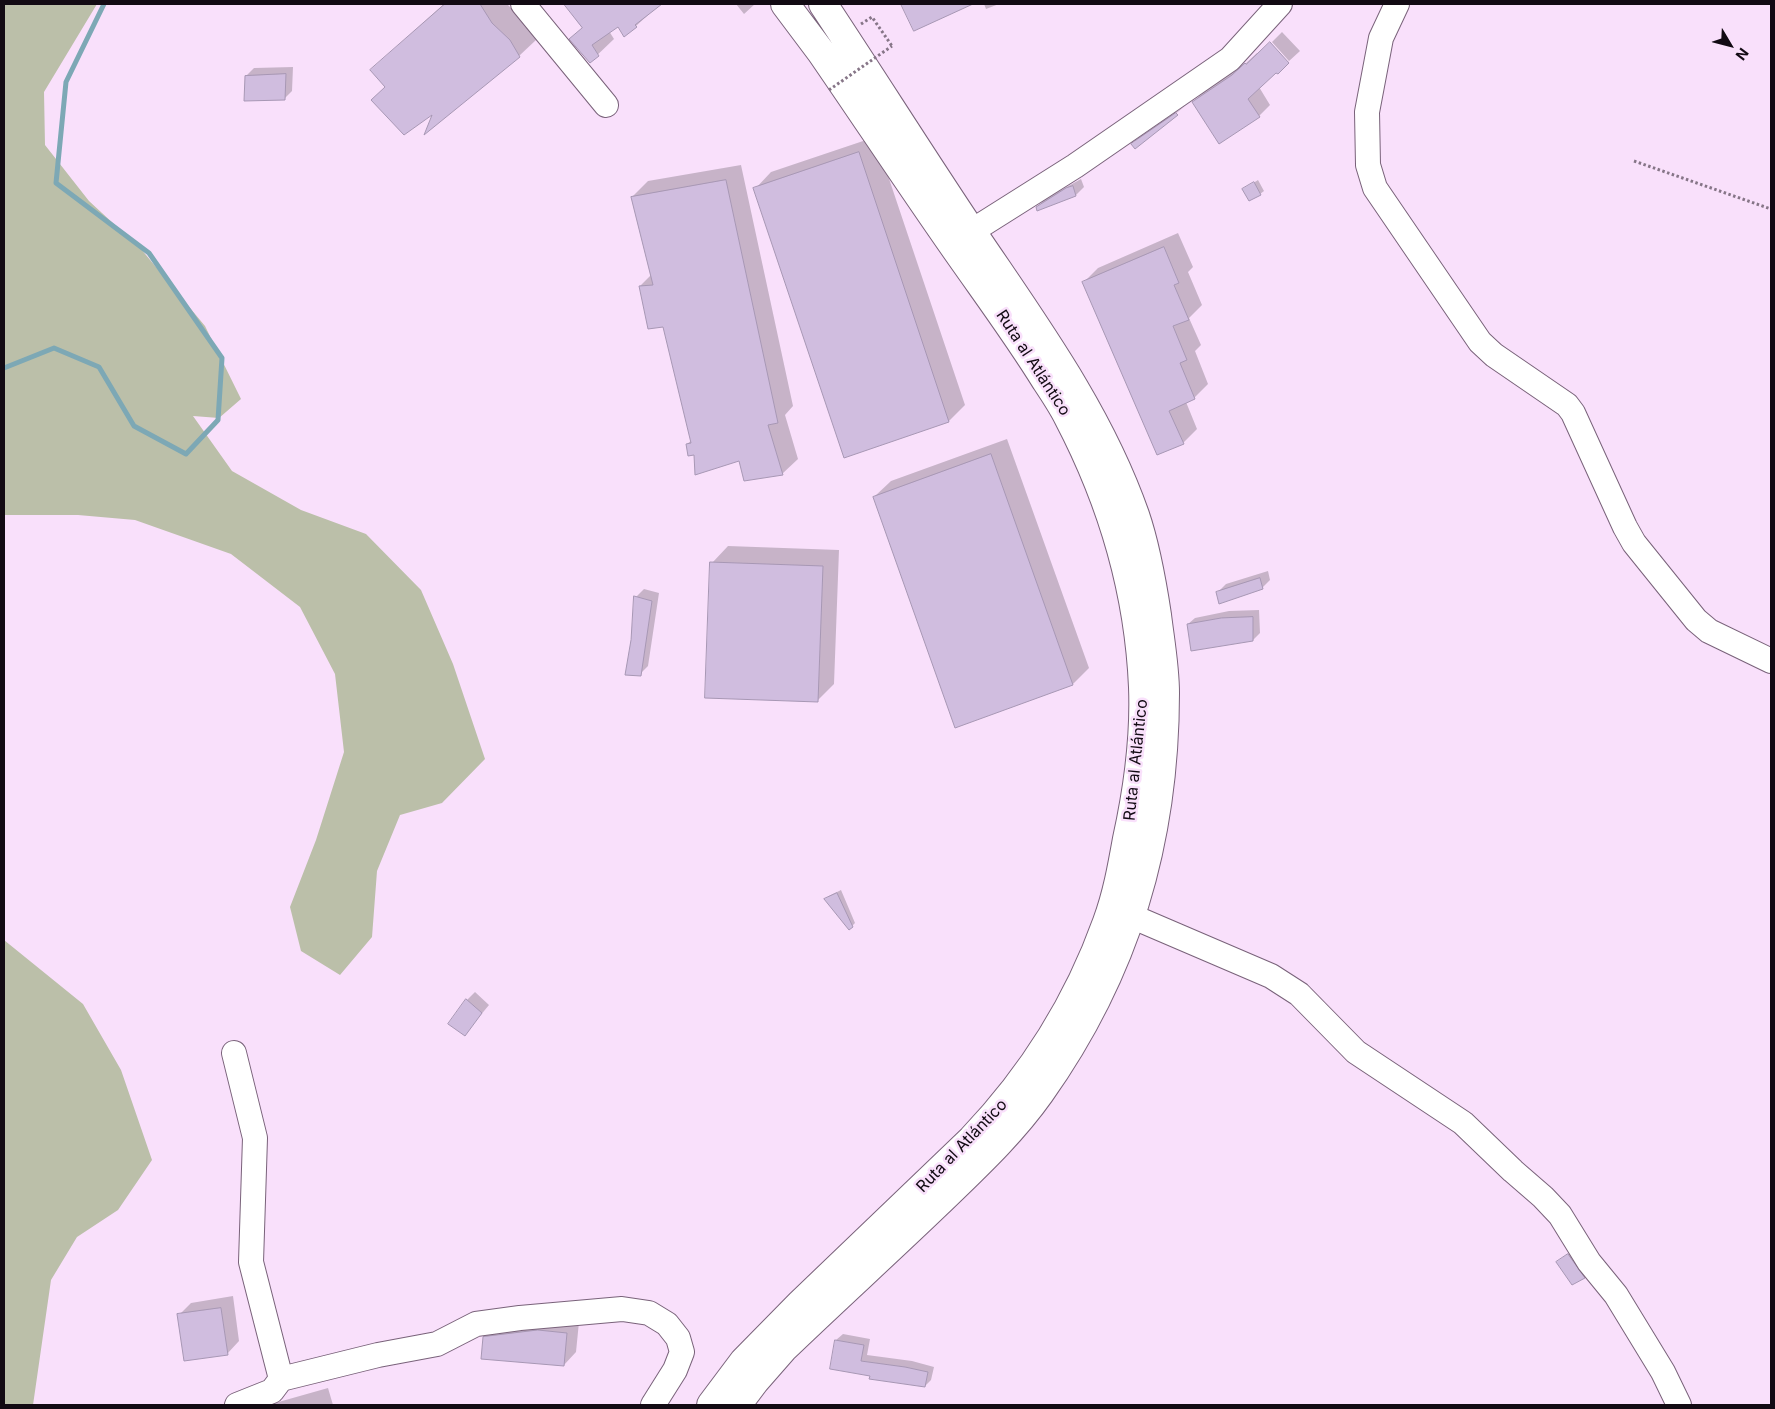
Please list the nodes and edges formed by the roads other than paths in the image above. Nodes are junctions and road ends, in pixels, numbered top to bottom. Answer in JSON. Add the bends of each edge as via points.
{"nodes":[{"id":1,"x":523,"y":4,"type":"edge"},
{"id":2,"x":785,"y":4,"type":"edge"},
{"id":3,"x":795,"y":4,"type":"edge"},
{"id":4,"x":823,"y":4,"type":"edge"},
{"id":5,"x":1280,"y":4,"type":"edge"},
{"id":6,"x":1397,"y":4,"type":"edge"},
{"id":7,"x":844,"y":36,"type":"junction"},
{"id":8,"x":606,"y":105,"type":"dead end"},
{"id":9,"x":972,"y":231,"type":"junction"},
{"id":10,"x":1771,"y":661,"type":"edge"},
{"id":11,"x":1132,"y":916,"type":"junction"},
{"id":12,"x":234,"y":1053,"type":"dead end"},
{"id":13,"x":281,"y":1378,"type":"junction"},
{"id":14,"x":237,"y":1405,"type":"edge"},
{"id":15,"x":653,"y":1405,"type":"edge"},
{"id":16,"x":711,"y":1405,"type":"edge"},
{"id":17,"x":737,"y":1405,"type":"edge"},
{"id":18,"x":1679,"y":1405,"type":"edge"}],
"edges":[{"from":1,"to":8,"type":"street"},
{"from":2,"to":16,"type":"highway","name":"Ruta al Atlántico","via":[[1027,350],[1067,415],[1094,471],[1131,586],[1141,656],[1142,735],[1136,795],[1108,921],[1087,970],[1044,1048],[988,1123],[761,1343]]},
{"from":3,"to":7,"type":"highway","via":[[832,55],[843,51],[847,41]]},
{"from":4,"to":7,"type":"highway","name":"Ruta al Atlántico"},
{"from":5,"to":9,"type":"street","via":[[1230,58],[1075,166]]},
{"from":6,"to":10,"type":"street","via":[[1381,38],[1367,112],[1368,165],[1375,188],[1480,342],[1574,413],[1634,544],[1696,620],[1709,631]]},
{"from":7,"to":9,"type":"highway","name":"Ruta al Atlántico"},
{"from":9,"to":11,"type":"highway","name":"Ruta al Atlántico","via":[[1088,411],[1135,516],[1152,583],[1165,690],[1163,735],[1158,796]]},
{"from":11,"to":17,"type":"highway","name":"Ruta al Atlántico","via":[[1088,1018],[1039,1094],[1013,1127],[784,1349]]},
{"from":11,"to":18,"type":"street","via":[[1270,976],[1300,994],[1356,1052],[1463,1123],[1560,1215],[1589,1262],[1616,1295],[1664,1372]]},
{"from":12,"to":13,"type":"street","via":[[255,1138],[251,1262]]},
{"from":13,"to":14,"type":"street","via":[[272,1391]]},
{"from":13,"to":15,"type":"street","via":[[437,1344],[476,1324],[622,1309],[648,1313],[667,1324],[678,1338],[682,1352]]}]}
